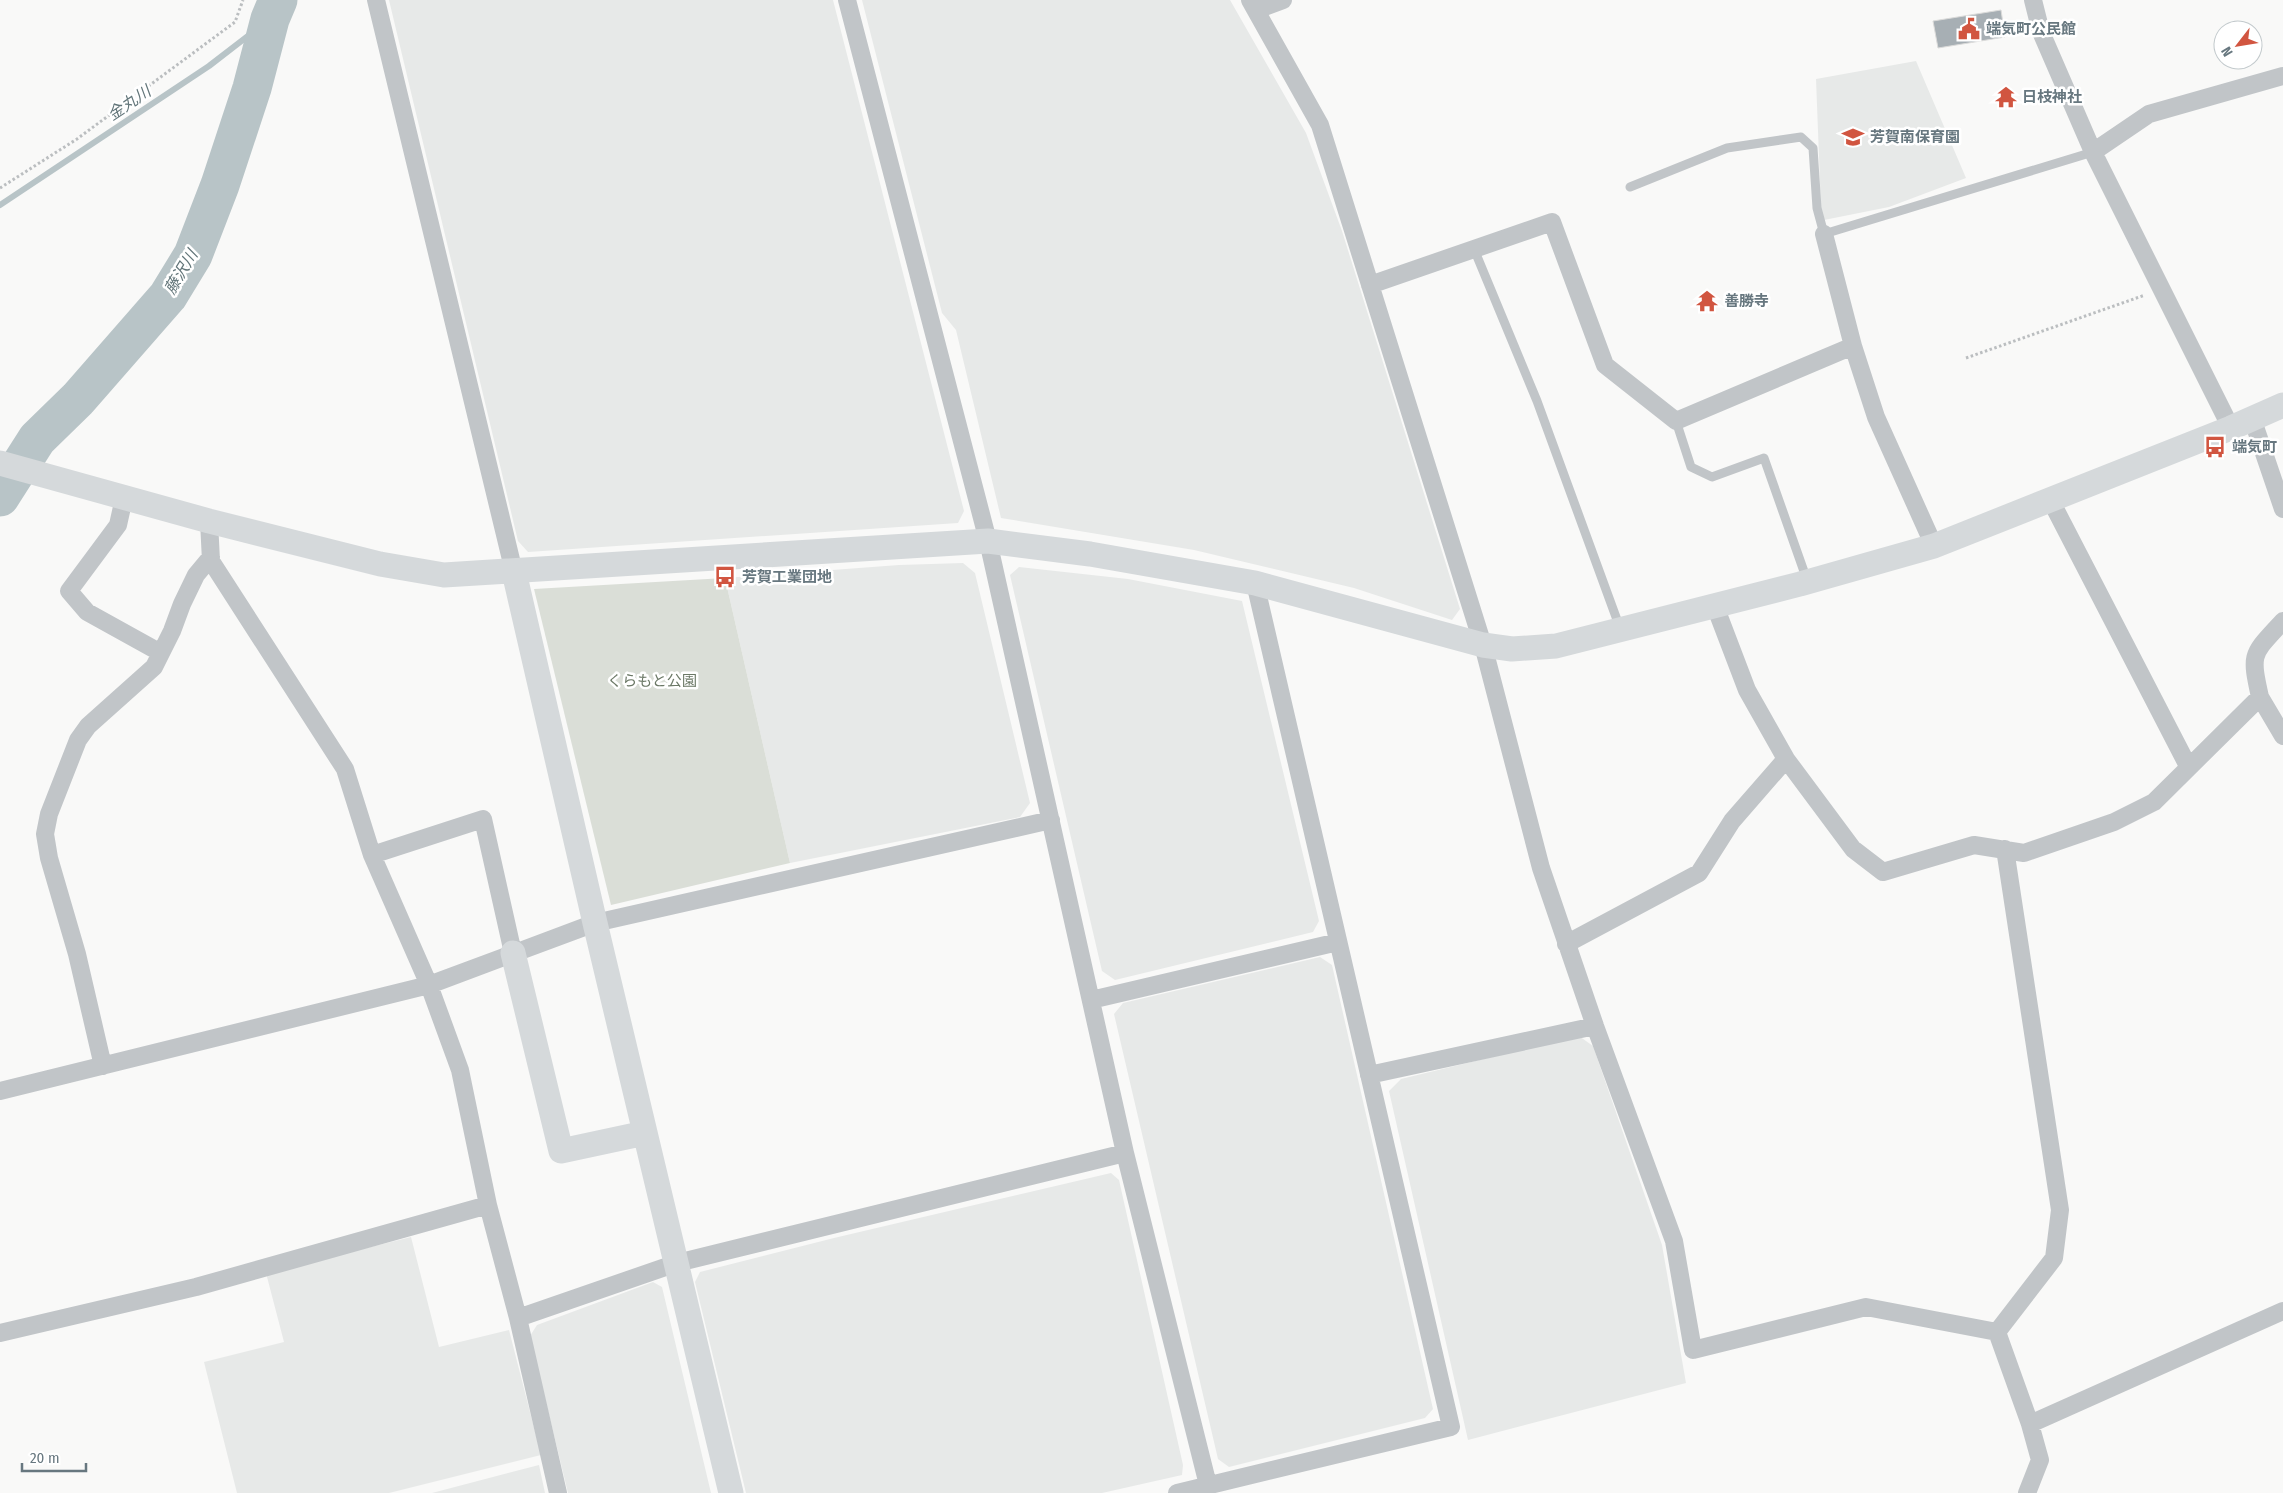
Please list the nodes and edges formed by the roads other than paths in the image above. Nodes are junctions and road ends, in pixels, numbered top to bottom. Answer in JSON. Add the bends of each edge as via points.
{"nodes":[{"id":1,"x":376,"y":0,"type":"edge"},
{"id":2,"x":847,"y":0,"type":"edge"},
{"id":3,"x":1282,"y":0,"type":"edge"},
{"id":4,"x":2033,"y":0,"type":"edge"},
{"id":5,"x":1253,"y":5,"type":"edge"},
{"id":6,"x":2283,"y":76,"type":"edge"},
{"id":7,"x":2093,"y":152,"type":"junction"},
{"id":8,"x":1630,"y":187,"type":"dead end"},
{"id":9,"x":1824,"y":234,"type":"junction"},
{"id":10,"x":1474,"y":249,"type":"junction"},
{"id":11,"x":1370,"y":284,"type":"junction"},
{"id":12,"x":1853,"y":346,"type":"junction"},
{"id":13,"x":2283,"y":405,"type":"edge"},
{"id":14,"x":1676,"y":421,"type":"junction"},
{"id":15,"x":2242,"y":423,"type":"junction"},
{"id":16,"x":0,"y":462,"type":"edge"},
{"id":17,"x":124,"y":498,"type":"junction"},
{"id":18,"x":2050,"y":499,"type":"junction"},
{"id":19,"x":2283,"y":509,"type":"edge"},
{"id":20,"x":209,"y":521,"type":"junction"},
{"id":21,"x":988,"y":541,"type":"junction"},
{"id":22,"x":1934,"y":546,"type":"junction"},
{"id":23,"x":211,"y":557,"type":"junction"},
{"id":24,"x":514,"y":572,"type":"junction"},
{"id":25,"x":1808,"y":582,"type":"junction"},
{"id":26,"x":1255,"y":583,"type":"junction"},
{"id":27,"x":1715,"y":606,"type":"junction"},
{"id":28,"x":2283,"y":621,"type":"edge"},
{"id":29,"x":1621,"y":631,"type":"junction"},
{"id":30,"x":1483,"y":645,"type":"junction"},
{"id":31,"x":161,"y":653,"type":"junction"},
{"id":32,"x":2260,"y":697,"type":"junction"},
{"id":33,"x":2283,"y":736,"type":"edge"},
{"id":34,"x":1786,"y":759,"type":"junction"},
{"id":35,"x":2188,"y":766,"type":"junction"},
{"id":36,"x":1051,"y":820,"type":"junction"},
{"id":37,"x":2005,"y":850,"type":"junction"},
{"id":38,"x":372,"y":855,"type":"junction"},
{"id":39,"x":594,"y":923,"type":"junction"},
{"id":40,"x":1338,"y":942,"type":"junction"},
{"id":41,"x":1566,"y":944,"type":"junction"},
{"id":42,"x":513,"y":953,"type":"junction"},
{"id":43,"x":430,"y":985,"type":"junction"},
{"id":44,"x":1091,"y":1000,"type":"junction"},
{"id":45,"x":1595,"y":1026,"type":"junction"},
{"id":46,"x":103,"y":1066,"type":"junction"},
{"id":47,"x":1369,"y":1076,"type":"junction"},
{"id":48,"x":0,"y":1091,"type":"edge"},
{"id":49,"x":645,"y":1133,"type":"junction"},
{"id":50,"x":1125,"y":1153,"type":"junction"},
{"id":51,"x":488,"y":1205,"type":"junction"},
{"id":52,"x":677,"y":1263,"type":"junction"},
{"id":53,"x":2283,"y":1311,"type":"edge"},
{"id":54,"x":518,"y":1318,"type":"junction"},
{"id":55,"x":1997,"y":1332,"type":"junction"},
{"id":56,"x":0,"y":1333,"type":"edge"},
{"id":57,"x":2030,"y":1424,"type":"junction"},
{"id":58,"x":1209,"y":1489,"type":"edge"},
{"id":59,"x":558,"y":1493,"type":"edge"},
{"id":60,"x":731,"y":1493,"type":"edge"},
{"id":61,"x":1177,"y":1493,"type":"edge"},
{"id":62,"x":2027,"y":1493,"type":"edge"}],
"edges":[{"from":1,"to":24,"type":"street"},
{"from":2,"to":21,"type":"street"},
{"from":3,"to":5,"type":"street"},
{"from":4,"to":7,"type":"street","via":[[2041,32]]},
{"from":5,"to":11,"type":"street","via":[[1320,125]]},
{"from":6,"to":7,"type":"street","via":[[2149,114]]},
{"from":7,"to":9,"type":"lane"},
{"from":7,"to":15,"type":"street","via":[[2162,289]]},
{"from":8,"to":9,"type":"lane","via":[[1727,148],[1801,137],[1813,148],[1817,208]]},
{"from":9,"to":12,"type":"street"},
{"from":10,"to":11,"type":"street"},
{"from":10,"to":14,"type":"street","via":[[1552,222],[1605,365]]},
{"from":10,"to":29,"type":"lane","via":[[1537,401]]},
{"from":11,"to":30,"type":"street"},
{"from":12,"to":14,"type":"street"},
{"from":12,"to":22,"type":"street","via":[[1876,416]]},
{"from":13,"to":15,"type":"street"},
{"from":14,"to":25,"type":"lane","via":[[1691,467],[1712,477],[1764,458]]},
{"from":15,"to":18,"type":"street"},
{"from":15,"to":19,"type":"street"},
{"from":16,"to":17,"type":"street"},
{"from":17,"to":20,"type":"street"},
{"from":17,"to":31,"type":"street","via":[[118,525],[69,591],[87,612]]},
{"from":18,"to":22,"type":"street"},
{"from":18,"to":35,"type":"street"},
{"from":20,"to":23,"type":"street"},
{"from":20,"to":24,"type":"street","via":[[380,564],[444,576]]},
{"from":21,"to":24,"type":"street"},
{"from":21,"to":26,"type":"street","via":[[1090,554]]},
{"from":21,"to":36,"type":"street"},
{"from":22,"to":25,"type":"street"},
{"from":23,"to":31,"type":"street","via":[[196,574]]},
{"from":23,"to":38,"type":"street","via":[[345,769]]},
{"from":24,"to":39,"type":"street"},
{"from":25,"to":27,"type":"street"},
{"from":26,"to":30,"type":"street"},
{"from":26,"to":40,"type":"street"},
{"from":27,"to":29,"type":"street"},
{"from":27,"to":34,"type":"street","via":[[1747,690]]},
{"from":28,"to":32,"type":"street","via":[[2256,650],[2253,667]]},
{"from":29,"to":30,"type":"street","via":[[1556,646],[1512,649]]},
{"from":30,"to":41,"type":"street","via":[[1541,868]]},
{"from":31,"to":46,"type":"street","via":[[154,667],[88,726],[78,740],[50,814],[46,834],[49,858],[77,954]]},
{"from":32,"to":33,"type":"street"},
{"from":32,"to":35,"type":"street"},
{"from":34,"to":37,"type":"street","via":[[1853,849],[1883,872],[1974,845]]},
{"from":34,"to":41,"type":"street","via":[[1732,820],[1700,873]]},
{"from":35,"to":37,"type":"street","via":[[2154,802],[2114,822],[2024,853]]},
{"from":36,"to":39,"type":"street"},
{"from":36,"to":44,"type":"street"},
{"from":37,"to":55,"type":"street","via":[[2060,1210],[2054,1258]]},
{"from":38,"to":42,"type":"street","via":[[483,819]]},
{"from":38,"to":43,"type":"street"},
{"from":39,"to":42,"type":"street"},
{"from":39,"to":49,"type":"street"},
{"from":40,"to":44,"type":"street"},
{"from":40,"to":47,"type":"street"},
{"from":41,"to":45,"type":"street"},
{"from":42,"to":43,"type":"street"},
{"from":42,"to":49,"type":"street","via":[[561,1151]]},
{"from":43,"to":46,"type":"street"},
{"from":43,"to":51,"type":"street","via":[[460,1070]]},
{"from":44,"to":50,"type":"street"},
{"from":45,"to":47,"type":"street"},
{"from":45,"to":55,"type":"street","via":[[1674,1241],[1693,1350],[1866,1307]]},
{"from":46,"to":48,"type":"street"},
{"from":47,"to":58,"type":"street","via":[[1451,1427]]},
{"from":49,"to":52,"type":"street"},
{"from":50,"to":52,"type":"street"},
{"from":50,"to":58,"type":"street"},
{"from":51,"to":54,"type":"street"},
{"from":51,"to":56,"type":"street","via":[[196,1287]]},
{"from":52,"to":54,"type":"street"},
{"from":52,"to":60,"type":"street"},
{"from":53,"to":57,"type":"street"},
{"from":54,"to":59,"type":"street"},
{"from":55,"to":57,"type":"street"},
{"from":57,"to":62,"type":"street","via":[[2040,1460]]},
{"from":58,"to":61,"type":"street"}]}
